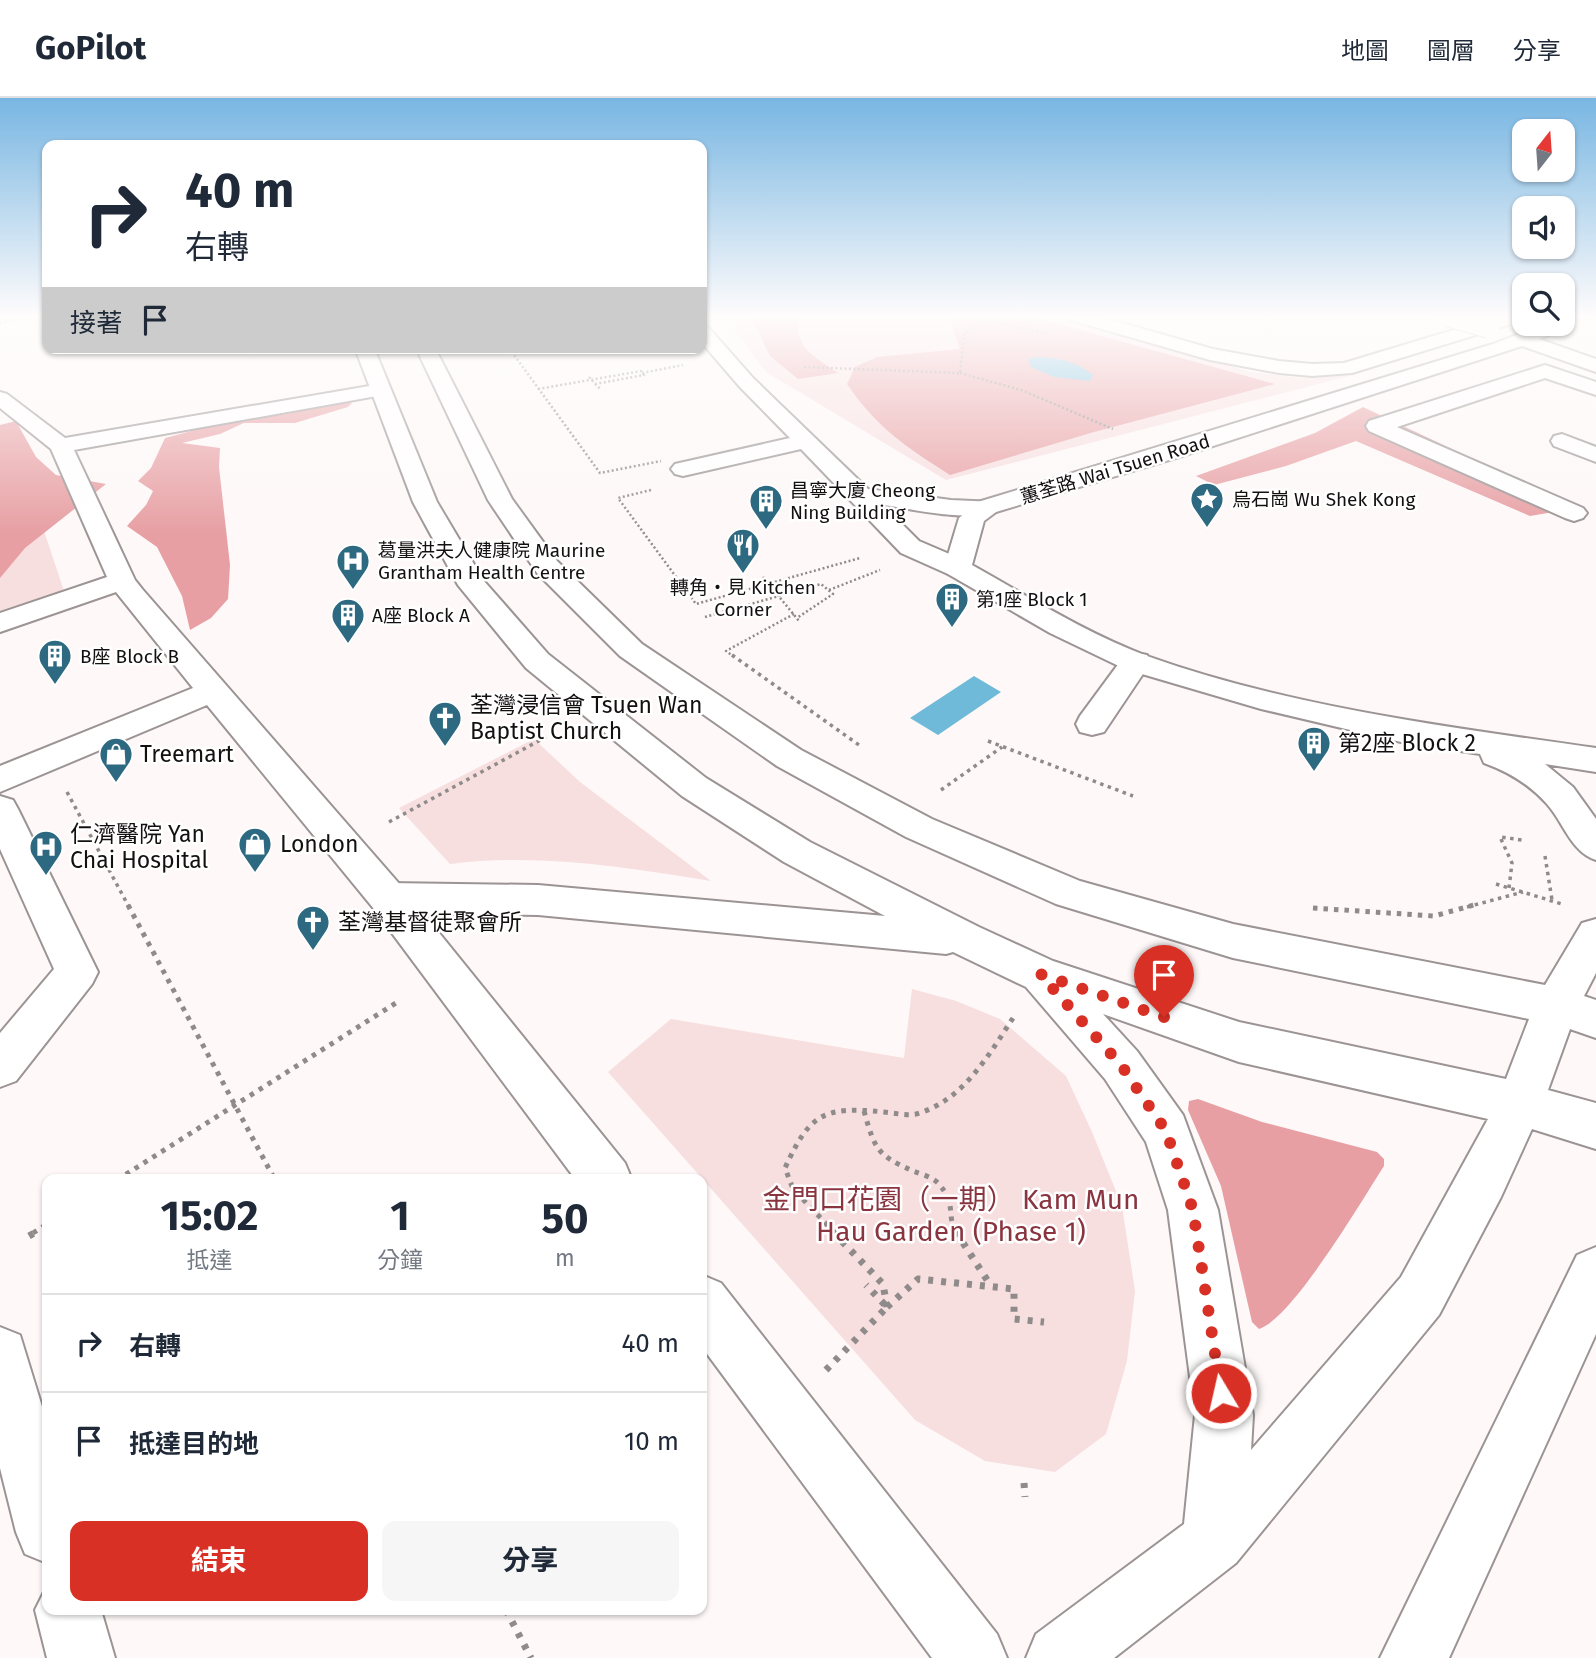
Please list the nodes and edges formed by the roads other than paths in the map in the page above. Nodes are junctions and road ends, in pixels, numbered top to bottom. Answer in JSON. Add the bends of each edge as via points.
{"nodes":[{"id":1,"x":445,"y":389,"type":"edge"},
{"id":2,"x":753,"y":389,"type":"edge"},
{"id":3,"x":1368,"y":389,"type":"edge"},
{"id":4,"x":1491,"y":389,"type":"edge"},
{"id":5,"x":381,"y":390,"type":"joint"},
{"id":6,"x":0,"y":398,"type":"edge"},
{"id":7,"x":805,"y":441,"type":"junction"},
{"id":8,"x":1562,"y":441,"type":"dead end"},
{"id":9,"x":61,"y":446,"type":"junction"},
{"id":10,"x":1596,"y":454,"type":"edge"},
{"id":11,"x":672,"y":465,"type":"road end"},
{"id":12,"x":860,"y":495,"type":"junction"},
{"id":13,"x":987,"y":507,"type":"junction"},
{"id":14,"x":1574,"y":513,"type":"edge"},
{"id":15,"x":958,"y":568,"type":"junction"},
{"id":16,"x":122,"y":581,"type":"junction"},
{"id":17,"x":0,"y":623,"type":"edge"},
{"id":18,"x":1136,"y":662,"type":"junction"},
{"id":19,"x":213,"y":691,"type":"junction"},
{"id":20,"x":1091,"y":724,"type":"dead end"},
{"id":21,"x":1452,"y":739,"type":"junction"},
{"id":22,"x":1596,"y":760,"type":"edge"},
{"id":23,"x":0,"y":780,"type":"edge"},
{"id":24,"x":0,"y":809,"type":"edge"},
{"id":25,"x":1596,"y":846,"type":"edge"},
{"id":26,"x":388,"y":898,"type":"junction"},
{"id":27,"x":1585,"y":921,"type":"edge"},
{"id":28,"x":965,"y":939,"type":"junction"},
{"id":29,"x":1040,"y":974,"type":"junction"},
{"id":30,"x":1576,"y":1012,"type":"edge"},
{"id":31,"x":0,"y":1066,"type":"edge"},
{"id":32,"x":1520,"y":1104,"type":"junction"},
{"id":33,"x":1596,"y":1126,"type":"edge"},
{"id":34,"x":602,"y":1174,"type":"edge"},
{"id":35,"x":1596,"y":1274,"type":"edge"},
{"id":36,"x":707,"y":1308,"type":"edge"},
{"id":37,"x":0,"y":1355,"type":"edge"},
{"id":38,"x":42,"y":1513,"type":"edge"},
{"id":39,"x":1214,"y":1541,"type":"junction"},
{"id":40,"x":69,"y":1615,"type":"edge"},
{"id":41,"x":81,"y":1658,"type":"edge"},
{"id":42,"x":973,"y":1658,"type":"edge"},
{"id":43,"x":1060,"y":1658,"type":"edge"},
{"id":44,"x":1414,"y":1658,"type":"edge"}],
"edges":[{"from":1,"to":30,"type":"main road","via":[[500,500],[547,567],[631,650],[789,758],[919,828],[1070,893],[1233,941]]},
{"from":2,"to":7,"type":"main road"},
{"from":3,"to":13,"type":"main road","name":"蕙荃路 Wai Tsuen Road"},
{"from":4,"to":14,"type":"main road","via":[[1377,426]]},
{"from":5,"to":9,"type":"main road"},
{"from":5,"to":28,"type":"main road","via":[[425,502],[472,585],[537,661],[694,787],[797,852]]},
{"from":6,"to":9,"type":"main road"},
{"from":7,"to":11,"type":"main road"},
{"from":7,"to":12,"type":"main road"},
{"from":8,"to":10,"type":"main road"},
{"from":9,"to":16,"type":"main road"},
{"from":12,"to":13,"type":"main road","name":"蕙荃路 Wai Tsuen Road"},
{"from":12,"to":15,"type":"main road","via":[[910,547]]},
{"from":13,"to":15,"type":"main road","via":[[972,518]]},
{"from":15,"to":18,"type":"main road","via":[[1060,627]]},
{"from":16,"to":17,"type":"main road"},
{"from":16,"to":19,"type":"main road"},
{"from":18,"to":20,"type":"main road"},
{"from":18,"to":21,"type":"main road","via":[[1261,699]]},
{"from":19,"to":23,"type":"main road"},
{"from":19,"to":26,"type":"main road"},
{"from":21,"to":22,"type":"main road"},
{"from":21,"to":25,"type":"main road","via":[[1524,765],[1560,796]]},
{"from":24,"to":31,"type":"main road","via":[[77,972]]},
{"from":26,"to":28,"type":"main road","via":[[538,900]]},
{"from":26,"to":34,"type":"main road"},
{"from":27,"to":30,"type":"main road"},
{"from":28,"to":29,"type":"main road"},
{"from":29,"to":32,"type":"main road","via":[[1239,1042]]},
{"from":29,"to":39,"type":"main road","via":[[1121,1065],[1166,1131],[1193,1210],[1224,1415]]},
{"from":30,"to":32,"type":"main road"},
{"from":32,"to":33,"type":"main road"},
{"from":32,"to":39,"type":"main road","via":[[1420,1296]]},
{"from":35,"to":44,"type":"main road"},
{"from":36,"to":42,"type":"main road"},
{"from":37,"to":38,"type":"main road"},
{"from":39,"to":43,"type":"main road"},
{"from":40,"to":41,"type":"main road"}]}
